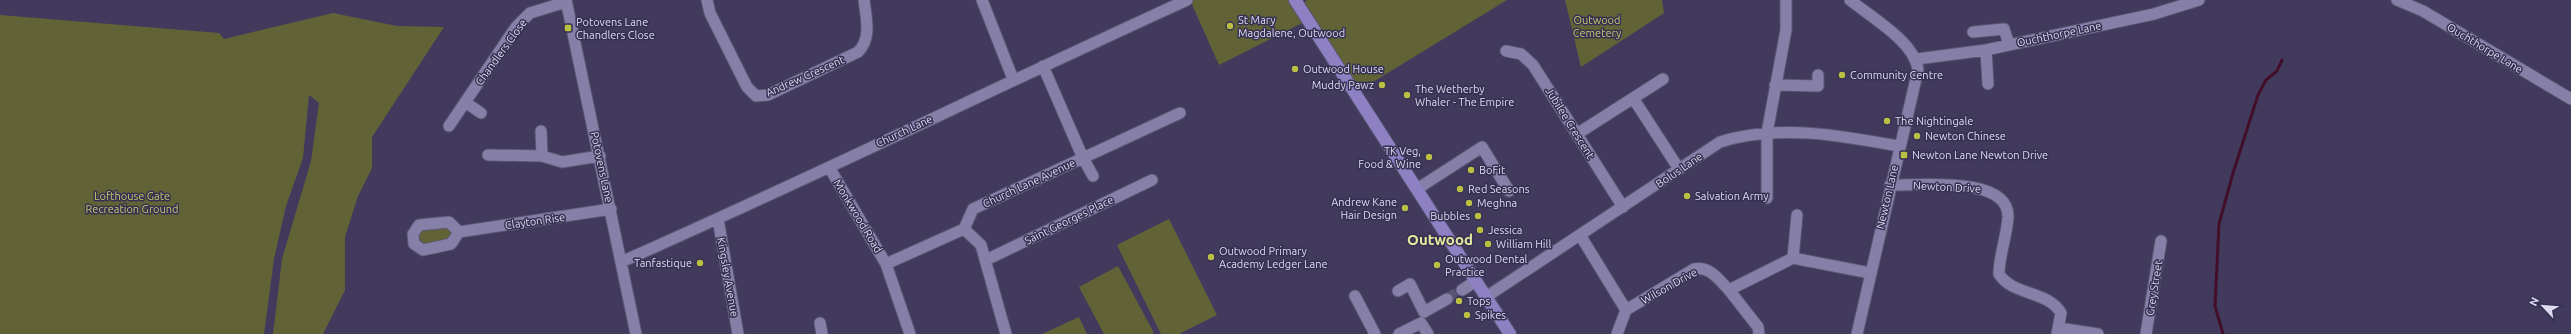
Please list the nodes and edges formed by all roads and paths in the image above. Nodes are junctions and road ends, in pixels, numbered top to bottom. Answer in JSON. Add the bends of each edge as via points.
{"nodes":[{"id":1,"x":707,"y":0,"type":"edge"},
{"id":2,"x":864,"y":0,"type":"edge"},
{"id":3,"x":982,"y":0,"type":"edge"},
{"id":4,"x":1188,"y":0,"type":"edge"},
{"id":5,"x":1295,"y":0,"type":"edge"},
{"id":6,"x":1786,"y":0,"type":"edge"},
{"id":7,"x":1850,"y":0,"type":"edge"},
{"id":8,"x":2199,"y":0,"type":"edge"},
{"id":9,"x":2397,"y":0,"type":"edge"},
{"id":10,"x":566,"y":1,"type":"edge"},
{"id":11,"x":1973,"y":32,"type":"dead end"},
{"id":12,"x":2009,"y":44,"type":"junction"},
{"id":13,"x":1986,"y":50,"type":"junction"},
{"id":14,"x":1506,"y":52,"type":"dead end"},
{"id":15,"x":1917,"y":59,"type":"junction"},
{"id":16,"x":1043,"y":66,"type":"junction"},
{"id":17,"x":1818,"y":75,"type":"dead end"},
{"id":18,"x":1013,"y":79,"type":"junction"},
{"id":19,"x":1663,"y":79,"type":"dead end"},
{"id":20,"x":1988,"y":84,"type":"dead end"},
{"id":21,"x":1774,"y":86,"type":"junction"},
{"id":22,"x":1633,"y":98,"type":"junction"},
{"id":23,"x":2571,"y":99,"type":"edge"},
{"id":24,"x":465,"y":102,"type":"junction"},
{"id":25,"x":481,"y":113,"type":"dead end"},
{"id":26,"x":1180,"y":113,"type":"dead end"},
{"id":27,"x":449,"y":126,"type":"dead end"},
{"id":28,"x":541,"y":131,"type":"dead end"},
{"id":29,"x":1767,"y":133,"type":"junction"},
{"id":30,"x":1577,"y":134,"type":"junction"},
{"id":31,"x":1898,"y":146,"type":"junction"},
{"id":32,"x":488,"y":155,"type":"dead end"},
{"id":33,"x":542,"y":156,"type":"junction"},
{"id":34,"x":600,"y":156,"type":"junction"},
{"id":35,"x":1083,"y":158,"type":"junction"},
{"id":36,"x":829,"y":167,"type":"junction"},
{"id":37,"x":1679,"y":169,"type":"junction"},
{"id":38,"x":1093,"y":176,"type":"dead end"},
{"id":39,"x":1152,"y":180,"type":"dead end"},
{"id":40,"x":1890,"y":185,"type":"junction"},
{"id":41,"x":1417,"y":189,"type":"junction"},
{"id":42,"x":1509,"y":192,"type":"dead end"},
{"id":43,"x":1767,"y":198,"type":"dead end"},
{"id":44,"x":1623,"y":207,"type":"junction"},
{"id":45,"x":611,"y":209,"type":"junction"},
{"id":46,"x":1797,"y":215,"type":"dead end"},
{"id":47,"x":718,"y":220,"type":"junction"},
{"id":48,"x":964,"y":228,"type":"junction"},
{"id":49,"x":459,"y":232,"type":"dead end"},
{"id":50,"x":1580,"y":235,"type":"junction"},
{"id":51,"x":2161,"y":242,"type":"dead end"},
{"id":52,"x":1793,"y":258,"type":"junction"},
{"id":53,"x":986,"y":260,"type":"junction"},
{"id":54,"x":621,"y":262,"type":"junction"},
{"id":55,"x":886,"y":264,"type":"junction"},
{"id":56,"x":1870,"y":273,"type":"junction"},
{"id":57,"x":1476,"y":281,"type":"junction"},
{"id":58,"x":1462,"y":290,"type":"tunnel mouth"},
{"id":59,"x":1729,"y":290,"type":"junction"},
{"id":60,"x":1398,"y":291,"type":"dead end"},
{"id":61,"x":1355,"y":296,"type":"dead end"},
{"id":62,"x":1486,"y":297,"type":"junction"},
{"id":63,"x":1447,"y":299,"type":"tunnel mouth"},
{"id":64,"x":1626,"y":310,"type":"junction"},
{"id":65,"x":2058,"y":331,"type":"edge"},
{"id":66,"x":636,"y":334,"type":"edge"},
{"id":67,"x":738,"y":334,"type":"edge"},
{"id":68,"x":910,"y":334,"type":"edge"},
{"id":69,"x":1006,"y":334,"type":"edge"},
{"id":70,"x":1375,"y":334,"type":"edge"},
{"id":71,"x":1399,"y":334,"type":"edge"},
{"id":72,"x":1428,"y":334,"type":"edge"},
{"id":73,"x":1510,"y":334,"type":"edge"},
{"id":74,"x":1617,"y":334,"type":"edge"},
{"id":75,"x":1759,"y":334,"type":"edge"},
{"id":76,"x":1856,"y":334,"type":"edge"},
{"id":77,"x":2098,"y":334,"type":"edge"},
{"id":78,"x":2146,"y":334,"type":"edge"}],
"edges":[{"from":1,"to":2,"type":"street","name":"Andrew Crescent","via":[[710,13],[747,87],[756,96],[768,95],[858,52],[866,45]]},
{"from":3,"to":18,"type":"street"},
{"from":4,"to":16,"type":"street","name":"Church Lane"},
{"from":5,"to":41,"type":"main road"},
{"from":6,"to":21,"type":"street","via":[[1786,30]]},
{"from":7,"to":15,"type":"street","via":[[1905,44]]},
{"from":8,"to":12,"type":"street","name":"Ouchthorpe Lane","via":[[2154,14]]},
{"from":9,"to":23,"type":"street","name":"Ouchthorpe Lane","via":[[2430,15]]},
{"from":10,"to":24,"type":"street","name":"Chandlers Close","via":[[530,13],[516,27]]},
{"from":10,"to":34,"type":"street","name":"Potovens Lane"},
{"from":11,"to":12,"type":"street","via":[[2004,29]]},
{"from":12,"to":13,"type":"street","name":"Ouchthorpe Lane"},
{"from":13,"to":15,"type":"street","name":"Ouchthorpe Lane"},
{"from":13,"to":20,"type":"street"},
{"from":14,"to":30,"type":"street","name":"Jubilee Crescent","via":[[1521,54],[1533,64]]},
{"from":15,"to":31,"type":"street","name":"Newton Lane","via":[[1916,79]]},
{"from":16,"to":18,"type":"street","name":"Church Lane"},
{"from":16,"to":35,"type":"street","name":"Church Lane Avenue"},
{"from":17,"to":21,"type":"street","via":[[1818,86]]},
{"from":18,"to":36,"type":"street","name":"Church Lane"},
{"from":19,"to":22,"type":"street"},
{"from":21,"to":29,"type":"street"},
{"from":22,"to":30,"type":"street"},
{"from":22,"to":37,"type":"street"},
{"from":24,"to":25,"type":"street"},
{"from":24,"to":27,"type":"street","name":"Chandlers Close"},
{"from":26,"to":35,"type":"street","name":"Church Lane Avenue"},
{"from":28,"to":33,"type":"street"},
{"from":29,"to":31,"type":"street","name":"Bolus Lane","via":[[1835,134]]},
{"from":29,"to":37,"type":"street","name":"Bolus Lane","via":[[1746,134],[1720,142]]},
{"from":29,"to":43,"type":"street"},
{"from":30,"to":44,"type":"street","name":"Jubilee Crescent"},
{"from":31,"to":40,"type":"street","name":"Newton Lane"},
{"from":32,"to":33,"type":"street"},
{"from":33,"to":34,"type":"street","via":[[562,162]]},
{"from":34,"to":45,"type":"street","name":"Potovens Lane"},
{"from":35,"to":38,"type":"street","name":"Church Lane Avenue"},
{"from":35,"to":48,"type":"street","name":"Church Lane Avenue","via":[[973,209]]},
{"from":36,"to":47,"type":"street","name":"Church Lane"},
{"from":36,"to":55,"type":"street","name":"Monkwood Road"},
{"from":37,"to":44,"type":"street","name":"Bolus Lane"},
{"from":39,"to":53,"type":"street","name":"Saint Georges Place"},
{"from":40,"to":56,"type":"street","name":"Newton Lane"},
{"from":40,"to":65,"type":"street","name":"Newton Drive","via":[[1978,187],[2000,196],[2008,216],[1999,274],[2010,285],[2056,305],[2061,313]]},
{"from":41,"to":42,"type":"street","via":[[1482,147]]},
{"from":41,"to":57,"type":"main road"},
{"from":44,"to":50,"type":"street","name":"Bolus Lane"},
{"from":45,"to":49,"type":"street","name":"Clayton Rise"},
{"from":45,"to":54,"type":"street","name":"Potovens Lane"},
{"from":46,"to":52,"type":"street"},
{"from":47,"to":54,"type":"street","name":"Church Lane"},
{"from":47,"to":67,"type":"street","name":"Kingsley Avenue"},
{"from":48,"to":53,"type":"street","via":[[981,245]]},
{"from":48,"to":55,"type":"street","name":"Monkwood Road"},
{"from":50,"to":62,"type":"street","name":"Bolus Lane"},
{"from":50,"to":64,"type":"street"},
{"from":51,"to":78,"type":"street","name":"Grey Street"},
{"from":52,"to":56,"type":"street"},
{"from":52,"to":59,"type":"street"},
{"from":53,"to":69,"type":"street"},
{"from":54,"to":66,"type":"street","name":"Potovens Lane"},
{"from":55,"to":68,"type":"street","name":"Monkwood Road"},
{"from":56,"to":76,"type":"street","name":"Newton Lane"},
{"from":57,"to":58,"type":"street"},
{"from":57,"to":62,"type":"main road"},
{"from":59,"to":64,"type":"street","name":"Wilson Drive","via":[[1711,272],[1703,268],[1694,269]]},
{"from":59,"to":75,"type":"street","name":"Wilson Drive","via":[[1758,327]]},
{"from":60,"to":63,"type":"street","via":[[1410,284],[1424,312]]},
{"from":61,"to":70,"type":"street"},
{"from":62,"to":73,"type":"main road"},
{"from":64,"to":74,"type":"street"},
{"from":65,"to":77,"type":"street","name":"Newton Drive"},
{"from":71,"to":72,"type":"street","via":[[1422,323]]}]}
